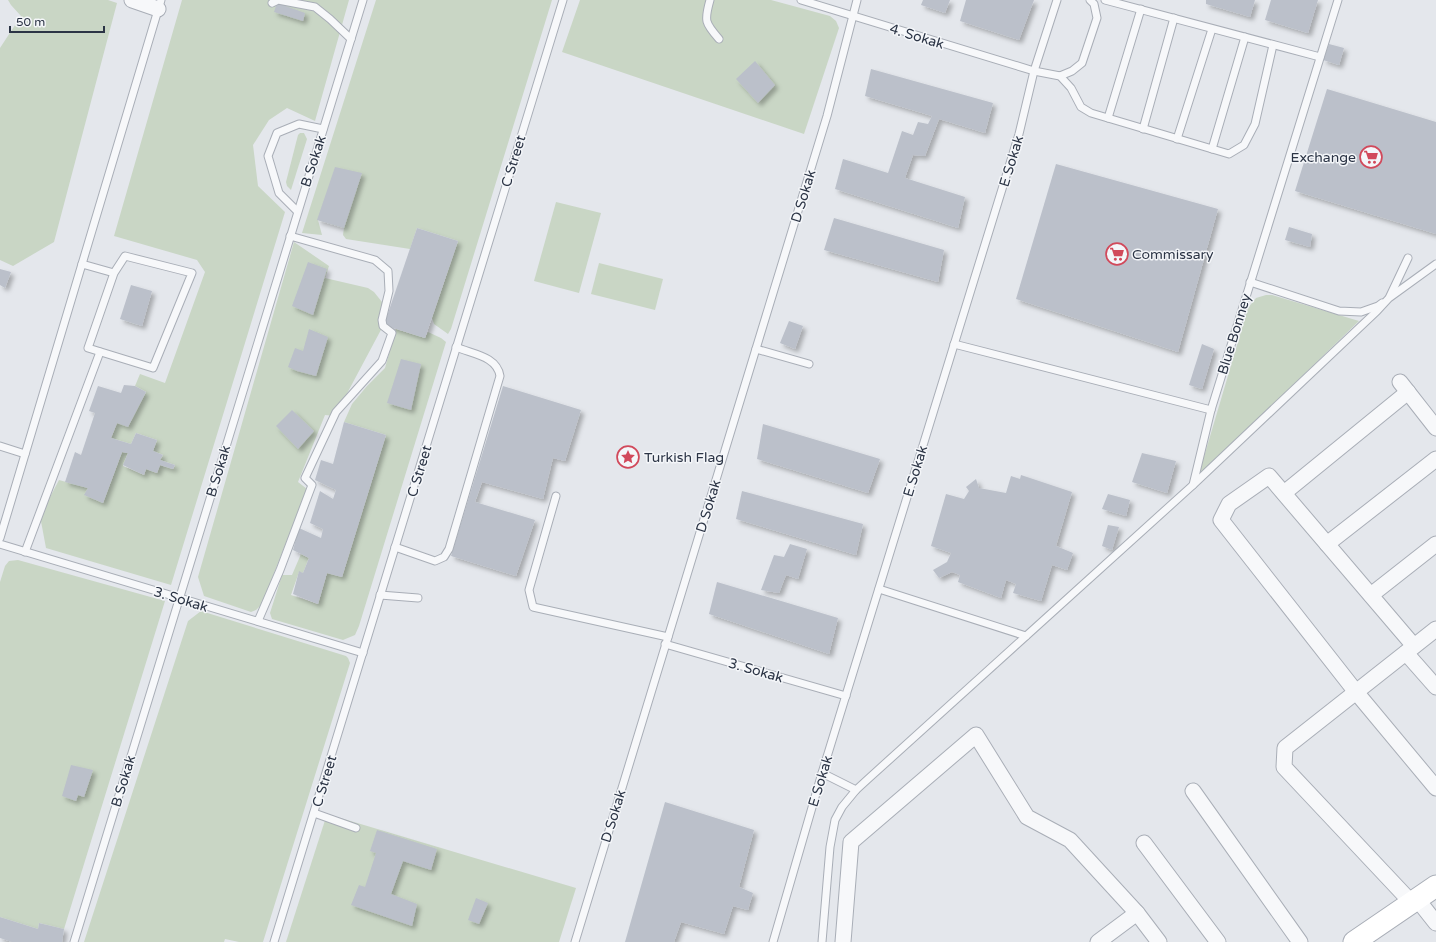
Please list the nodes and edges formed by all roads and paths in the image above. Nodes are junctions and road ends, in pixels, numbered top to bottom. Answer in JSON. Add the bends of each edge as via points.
{"nodes":[{"id":1,"x":132,"y":0,"type":"edge"},
{"id":2,"x":363,"y":0,"type":"edge"},
{"id":3,"x":563,"y":0,"type":"edge"},
{"id":4,"x":710,"y":0,"type":"edge"},
{"id":5,"x":801,"y":0,"type":"edge"},
{"id":6,"x":857,"y":0,"type":"edge"},
{"id":7,"x":1057,"y":0,"type":"edge"},
{"id":8,"x":1090,"y":0,"type":"edge"},
{"id":9,"x":1105,"y":0,"type":"edge"},
{"id":10,"x":272,"y":2,"type":"dead end"},
{"id":11,"x":1337,"y":3,"type":"edge"},
{"id":12,"x":160,"y":5,"type":"edge"},
{"id":13,"x":1141,"y":10,"type":"junction"},
{"id":14,"x":852,"y":15,"type":"junction"},
{"id":15,"x":1174,"y":18,"type":"junction"},
{"id":16,"x":1212,"y":29,"type":"junction"},
{"id":17,"x":1244,"y":37,"type":"junction"},
{"id":18,"x":351,"y":39,"type":"junction"},
{"id":19,"x":719,"y":39,"type":"dead end"},
{"id":20,"x":1273,"y":45,"type":"junction"},
{"id":21,"x":1320,"y":57,"type":"junction"},
{"id":22,"x":1034,"y":71,"type":"junction"},
{"id":23,"x":1060,"y":76,"type":"junction"},
{"id":24,"x":1108,"y":118,"type":"junction"},
{"id":25,"x":323,"y":129,"type":"junction"},
{"id":26,"x":1143,"y":129,"type":"junction"},
{"id":27,"x":1177,"y":139,"type":"junction"},
{"id":28,"x":1212,"y":150,"type":"junction"},
{"id":29,"x":297,"y":211,"type":"junction"},
{"id":30,"x":290,"y":236,"type":"junction"},
{"id":31,"x":1408,"y":258,"type":"dead end"},
{"id":32,"x":82,"y":264,"type":"junction"},
{"id":33,"x":1436,"y":264,"type":"edge"},
{"id":34,"x":114,"y":273,"type":"junction"},
{"id":35,"x":1250,"y":282,"type":"junction"},
{"id":36,"x":1389,"y":298,"type":"junction"},
{"id":37,"x":954,"y":344,"type":"junction"},
{"id":38,"x":456,"y":347,"type":"junction"},
{"id":39,"x":756,"y":350,"type":"junction"},
{"id":40,"x":100,"y":352,"type":"junction"},
{"id":41,"x":809,"y":364,"type":"dead end"},
{"id":42,"x":1211,"y":410,"type":"junction"},
{"id":43,"x":1436,"y":428,"type":"edge"},
{"id":44,"x":0,"y":446,"type":"edge"},
{"id":45,"x":25,"y":454,"type":"junction"},
{"id":46,"x":1436,"y":459,"type":"edge"},
{"id":47,"x":1193,"y":486,"type":"junction"},
{"id":48,"x":1284,"y":493,"type":"junction"},
{"id":49,"x":556,"y":496,"type":"dead end"},
{"id":50,"x":0,"y":538,"type":"edge"},
{"id":51,"x":0,"y":544,"type":"edge"},
{"id":52,"x":1327,"y":544,"type":"junction"},
{"id":53,"x":1436,"y":544,"type":"edge"},
{"id":54,"x":396,"y":547,"type":"junction"},
{"id":55,"x":25,"y":552,"type":"junction"},
{"id":56,"x":879,"y":589,"type":"junction"},
{"id":57,"x":380,"y":595,"type":"junction"},
{"id":58,"x":1370,"y":595,"type":"junction"},
{"id":59,"x":179,"y":598,"type":"junction"},
{"id":60,"x":418,"y":598,"type":"dead end"},
{"id":61,"x":258,"y":621,"type":"junction"},
{"id":62,"x":1436,"y":629,"type":"edge"},
{"id":63,"x":1026,"y":636,"type":"junction"},
{"id":64,"x":668,"y":637,"type":"junction"},
{"id":65,"x":665,"y":644,"type":"junction"},
{"id":66,"x":1410,"y":650,"type":"junction"},
{"id":67,"x":363,"y":653,"type":"junction"},
{"id":68,"x":1436,"y":687,"type":"edge"},
{"id":69,"x":1356,"y":692,"type":"junction"},
{"id":70,"x":846,"y":696,"type":"junction"},
{"id":71,"x":822,"y":773,"type":"junction"},
{"id":72,"x":1436,"y":788,"type":"edge"},
{"id":73,"x":856,"y":790,"type":"junction"},
{"id":74,"x":1193,"y":791,"type":"dead end"},
{"id":75,"x":314,"y":813,"type":"junction"},
{"id":76,"x":356,"y":828,"type":"dead end"},
{"id":77,"x":1144,"y":843,"type":"dead end"},
{"id":78,"x":1436,"y":886,"type":"edge"},
{"id":79,"x":1414,"y":901,"type":"junction"},
{"id":80,"x":1137,"y":913,"type":"junction"},
{"id":81,"x":1436,"y":923,"type":"edge"},
{"id":82,"x":74,"y":942,"type":"edge"},
{"id":83,"x":274,"y":942,"type":"edge"},
{"id":84,"x":575,"y":942,"type":"edge"},
{"id":85,"x":773,"y":942,"type":"edge"},
{"id":86,"x":822,"y":942,"type":"edge"},
{"id":87,"x":843,"y":942,"type":"edge"},
{"id":88,"x":1098,"y":942,"type":"edge"},
{"id":89,"x":1160,"y":942,"type":"edge"},
{"id":90,"x":1218,"y":942,"type":"edge"},
{"id":91,"x":1300,"y":942,"type":"edge"},
{"id":92,"x":1354,"y":942,"type":"edge"}],
"edges":[{"from":1,"to":12,"type":"street"},
{"from":2,"to":18,"type":"lane","name":"B Sokak"},
{"from":3,"to":38,"type":"lane","name":"C Street"},
{"from":4,"to":19,"type":"lane","via":[[706,13],[708,26]]},
{"from":5,"to":14,"type":"lane","name":"4. Sokak"},
{"from":6,"to":14,"type":"lane","name":"D Sokak"},
{"from":7,"to":22,"type":"lane","name":"E Sokak"},
{"from":8,"to":23,"type":"lane","via":[[1094,4],[1097,18],[1082,63]]},
{"from":9,"to":13,"type":"lane"},
{"from":10,"to":18,"type":"lane","via":[[278,0],[315,7]]},
{"from":11,"to":21,"type":"lane","name":"Blue Bonney"},
{"from":12,"to":32,"type":"lane"},
{"from":13,"to":15,"type":"lane"},
{"from":13,"to":24,"type":"lane"},
{"from":14,"to":22,"type":"lane","name":"4. Sokak"},
{"from":14,"to":39,"type":"lane","name":"D Sokak","via":[[827,116]]},
{"from":15,"to":16,"type":"lane"},
{"from":15,"to":26,"type":"lane"},
{"from":16,"to":17,"type":"lane"},
{"from":16,"to":27,"type":"lane"},
{"from":17,"to":20,"type":"lane"},
{"from":17,"to":28,"type":"lane"},
{"from":18,"to":25,"type":"lane","name":"B Sokak"},
{"from":20,"to":21,"type":"lane"},
{"from":20,"to":28,"type":"lane","via":[[1254,124],[1244,145],[1229,154]]},
{"from":21,"to":35,"type":"lane","name":"Blue Bonney"},
{"from":22,"to":23,"type":"lane","name":"4. Sokak"},
{"from":22,"to":37,"type":"lane","name":"E Sokak","via":[[1019,134]]},
{"from":23,"to":24,"type":"lane","via":[[1071,88],[1081,107]]},
{"from":24,"to":26,"type":"lane"},
{"from":25,"to":29,"type":"lane","name":"B Sokak"},
{"from":25,"to":29,"type":"lane","via":[[299,124],[277,133],[268,156],[279,194]]},
{"from":26,"to":27,"type":"lane"},
{"from":27,"to":28,"type":"lane"},
{"from":29,"to":30,"type":"lane","name":"B Sokak"},
{"from":30,"to":59,"type":"lane","name":"B Sokak"},
{"from":30,"to":61,"type":"lane","via":[[374,260],[388,271],[389,291],[382,320],[383,326],[392,333],[382,361],[336,412],[305,478],[312,486]]},
{"from":31,"to":36,"type":"lane"},
{"from":32,"to":34,"type":"lane"},
{"from":32,"to":45,"type":"lane"},
{"from":33,"to":36,"type":"lane"},
{"from":34,"to":40,"type":"lane","via":[[88,348]]},
{"from":34,"to":40,"type":"lane","via":[[125,256],[192,273],[153,368]]},
{"from":35,"to":36,"type":"lane","via":[[1339,311],[1361,312],[1378,306]]},
{"from":35,"to":42,"type":"lane","name":"Blue Bonney"},
{"from":36,"to":47,"type":"lane"},
{"from":37,"to":42,"type":"lane"},
{"from":37,"to":56,"type":"lane","name":"E Sokak"},
{"from":38,"to":54,"type":"lane","name":"C Street"},
{"from":38,"to":54,"type":"lane","via":[[492,360],[499,369],[500,376],[449,549],[444,557],[434,561]]},
{"from":39,"to":41,"type":"lane"},
{"from":39,"to":64,"type":"lane","name":"D Sokak"},
{"from":40,"to":55,"type":"lane"},
{"from":42,"to":47,"type":"lane","name":"Blue Bonney"},
{"from":43,"to":48,"type":"street","via":[[1404,387]]},
{"from":44,"to":45,"type":"lane"},
{"from":45,"to":50,"type":"lane"},
{"from":46,"to":52,"type":"street"},
{"from":47,"to":63,"type":"lane"},
{"from":48,"to":52,"type":"street"},
{"from":48,"to":69,"type":"street","via":[[1269,476],[1229,504],[1221,520]]},
{"from":49,"to":64,"type":"lane","via":[[529,590],[533,606]]},
{"from":51,"to":55,"type":"lane","name":"3. Sokak"},
{"from":52,"to":58,"type":"street"},
{"from":53,"to":58,"type":"street"},
{"from":54,"to":57,"type":"lane","name":"C Street"},
{"from":55,"to":59,"type":"lane","name":"3. Sokak"},
{"from":56,"to":63,"type":"lane"},
{"from":56,"to":70,"type":"lane","name":"E Sokak"},
{"from":57,"to":60,"type":"lane"},
{"from":57,"to":67,"type":"lane","name":"C Street"},
{"from":58,"to":66,"type":"street"},
{"from":59,"to":61,"type":"lane","name":"3. Sokak"},
{"from":59,"to":82,"type":"lane","name":"B Sokak"},
{"from":61,"to":67,"type":"lane","name":"3. Sokak"},
{"from":62,"to":66,"type":"street"},
{"from":63,"to":73,"type":"lane"},
{"from":64,"to":65,"type":"lane","name":"D Sokak"},
{"from":65,"to":70,"type":"lane","name":"3. Sokak"},
{"from":65,"to":84,"type":"lane","name":"D Sokak"},
{"from":66,"to":68,"type":"street"},
{"from":66,"to":69,"type":"street"},
{"from":67,"to":75,"type":"lane","name":"C Street"},
{"from":69,"to":72,"type":"street"},
{"from":69,"to":79,"type":"street","via":[[1285,748],[1284,767]]},
{"from":70,"to":71,"type":"lane","name":"E Sokak"},
{"from":71,"to":73,"type":"lane"},
{"from":71,"to":85,"type":"lane","name":"E Sokak"},
{"from":73,"to":86,"type":"lane","via":[[835,820],[830,846]]},
{"from":74,"to":91,"type":"street"},
{"from":75,"to":76,"type":"lane"},
{"from":75,"to":83,"type":"lane","name":"C Street"},
{"from":77,"to":90,"type":"street"},
{"from":78,"to":79,"type":"main road"},
{"from":79,"to":81,"type":"street"},
{"from":79,"to":92,"type":"main road"},
{"from":80,"to":87,"type":"street","via":[[1070,840],[1026,817],[976,734],[851,842]]},
{"from":80,"to":88,"type":"street"},
{"from":80,"to":89,"type":"street"}]}
